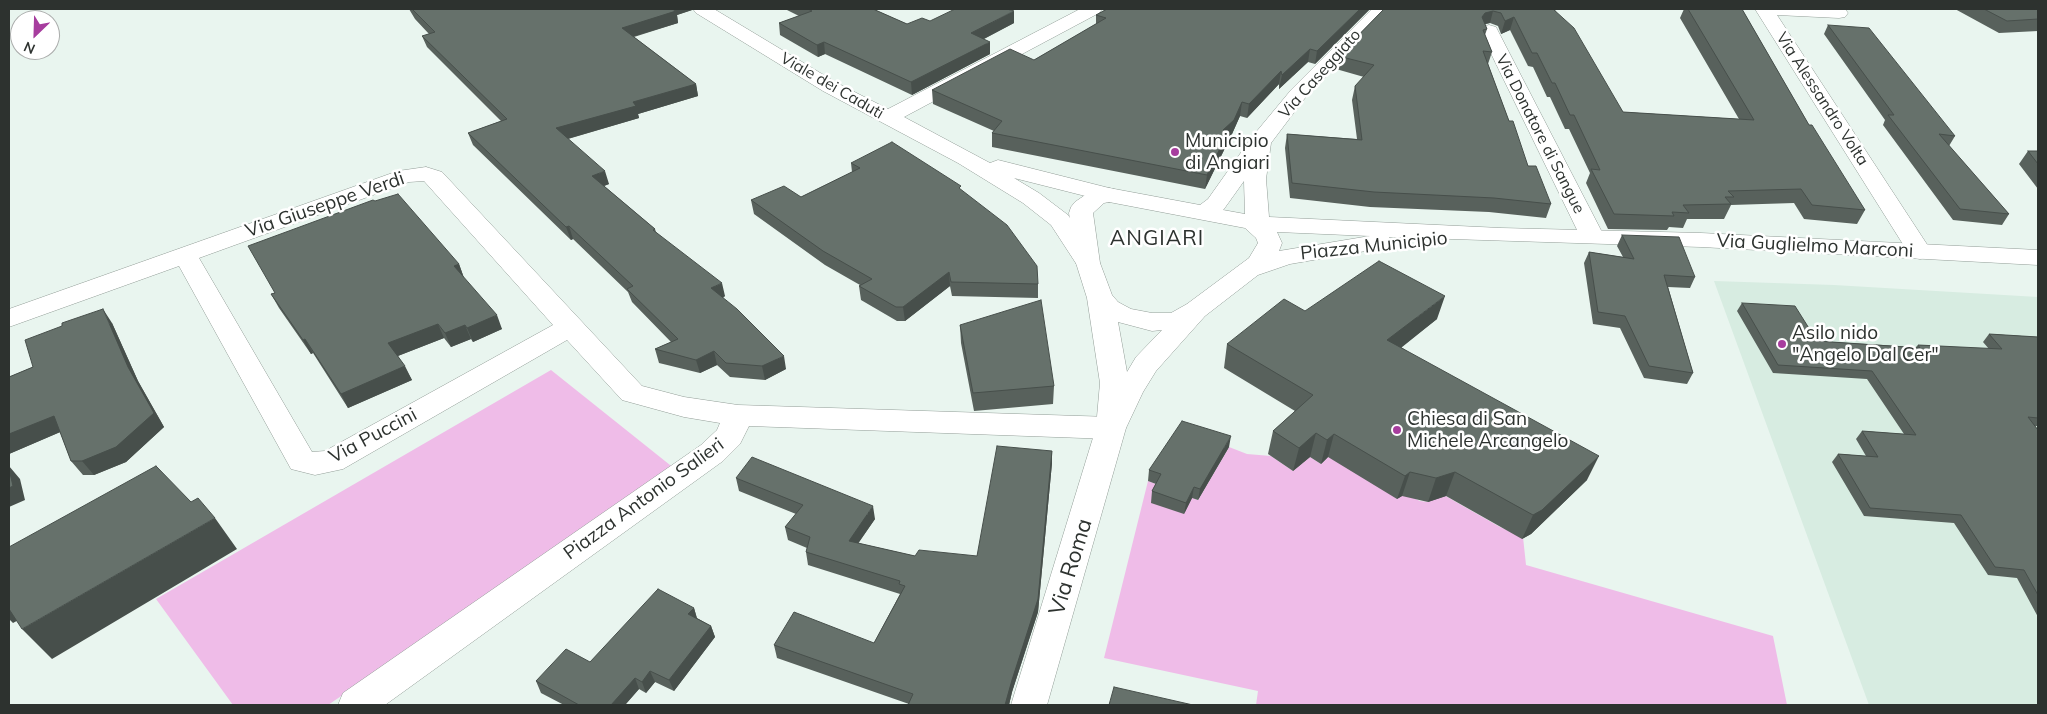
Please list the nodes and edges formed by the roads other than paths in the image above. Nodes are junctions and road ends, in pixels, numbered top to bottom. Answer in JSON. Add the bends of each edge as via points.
{"nodes":[{"id":1,"x":702,"y":9,"type":"edge"},
{"id":2,"x":1093,"y":9,"type":"edge"},
{"id":3,"x":1382,"y":9,"type":"edge"},
{"id":4,"x":1839,"y":13,"type":"dead end"},
{"id":5,"x":1489,"y":31,"type":"dead end"},
{"id":6,"x":887,"y":118,"type":"junction"},
{"id":7,"x":1260,"y":142,"type":"junction"},
{"id":8,"x":966,"y":158,"type":"junction"},
{"id":9,"x":1109,"y":195,"type":"junction"},
{"id":10,"x":1204,"y":214,"type":"junction"},
{"id":11,"x":1258,"y":224,"type":"junction"},
{"id":12,"x":1501,"y":235,"type":"junction"},
{"id":13,"x":1592,"y":236,"type":"junction"},
{"id":14,"x":1920,"y":252,"type":"junction"},
{"id":15,"x":185,"y":255,"type":"junction"},
{"id":16,"x":2038,"y":258,"type":"edge"},
{"id":17,"x":1088,"y":263,"type":"junction"},
{"id":18,"x":1249,"y":270,"type":"junction"},
{"id":19,"x":1100,"y":298,"type":"junction"},
{"id":20,"x":1196,"y":310,"type":"junction"},
{"id":21,"x":9,"y":318,"type":"edge"},
{"id":22,"x":569,"y":327,"type":"junction"},
{"id":23,"x":738,"y":415,"type":"junction"},
{"id":24,"x":1111,"y":428,"type":"junction"},
{"id":25,"x":356,"y":705,"type":"edge"},
{"id":26,"x":1029,"y":705,"type":"edge"}],
"edges":[{"from":1,"to":6,"type":"street","name":"Viale dei Caduti"},
{"from":2,"to":6,"type":"street"},
{"from":3,"to":7,"type":"street","name":"Via Caseggiato","via":[[1298,94]]},
{"from":4,"to":14,"type":"street","name":"Via Alessandro Volta","via":[[1764,10]]},
{"from":5,"to":13,"type":"street","name":"Via Donatore di Sangue"},
{"from":6,"to":8,"type":"street","name":"Viale dei Caduti"},
{"from":7,"to":10,"type":"street","via":[[1216,204]]},
{"from":7,"to":11,"type":"street","name":"Piazza Municipio","via":[[1255,188]]},
{"from":8,"to":9,"type":"street","name":"Piazza Municipio"},
{"from":8,"to":17,"type":"street","via":[[1060,220]]},
{"from":9,"to":10,"type":"street","name":"Piazza Municipio"},
{"from":9,"to":17,"type":"street","via":[[1087,203],[1080,213]]},
{"from":10,"to":11,"type":"street","name":"Piazza Municipio"},
{"from":11,"to":12,"type":"street","name":"Piazza Municipio"},
{"from":11,"to":18,"type":"street","name":"Piazza Municipio","via":[[1255,226],[1267,235],[1270,243],[1266,253]]},
{"from":12,"to":13,"type":"street","name":"Piazza Municipio"},
{"from":12,"to":18,"type":"street","name":"Piazza Municipio","via":[[1356,245],[1285,257]]},
{"from":13,"to":14,"type":"street","name":"Via Guglielmo Marconi"},
{"from":14,"to":16,"type":"street","name":"Via Guglielmo Marconi"},
{"from":15,"to":21,"type":"street","name":"Via Giuseppe Verdi"},
{"from":15,"to":22,"type":"street","name":"Via Giuseppe Verdi","via":[[406,176],[426,174],[434,177]]},
{"from":15,"to":22,"type":"street","name":"Via Puccini","via":[[302,461],[315,464],[332,461]]},
{"from":17,"to":19,"type":"street"},
{"from":18,"to":20,"type":"street","name":"Piazza Municipio"},
{"from":19,"to":20,"type":"street","name":"Piazza Municipio","via":[[1109,308],[1123,315],[1152,322],[1176,321]]},
{"from":19,"to":24,"type":"street","via":[[1114,383]]},
{"from":20,"to":24,"type":"street","name":"Piazza Municipio","via":[[1146,364]]},
{"from":22,"to":23,"type":"street","name":"Via Giuseppe Verdi","via":[[632,393],[684,407]]},
{"from":23,"to":24,"type":"street"},
{"from":23,"to":25,"type":"street","name":"Piazza Antonio Salieri","via":[[730,436],[712,453]]},
{"from":24,"to":26,"type":"street","name":"Via Roma"}]}
